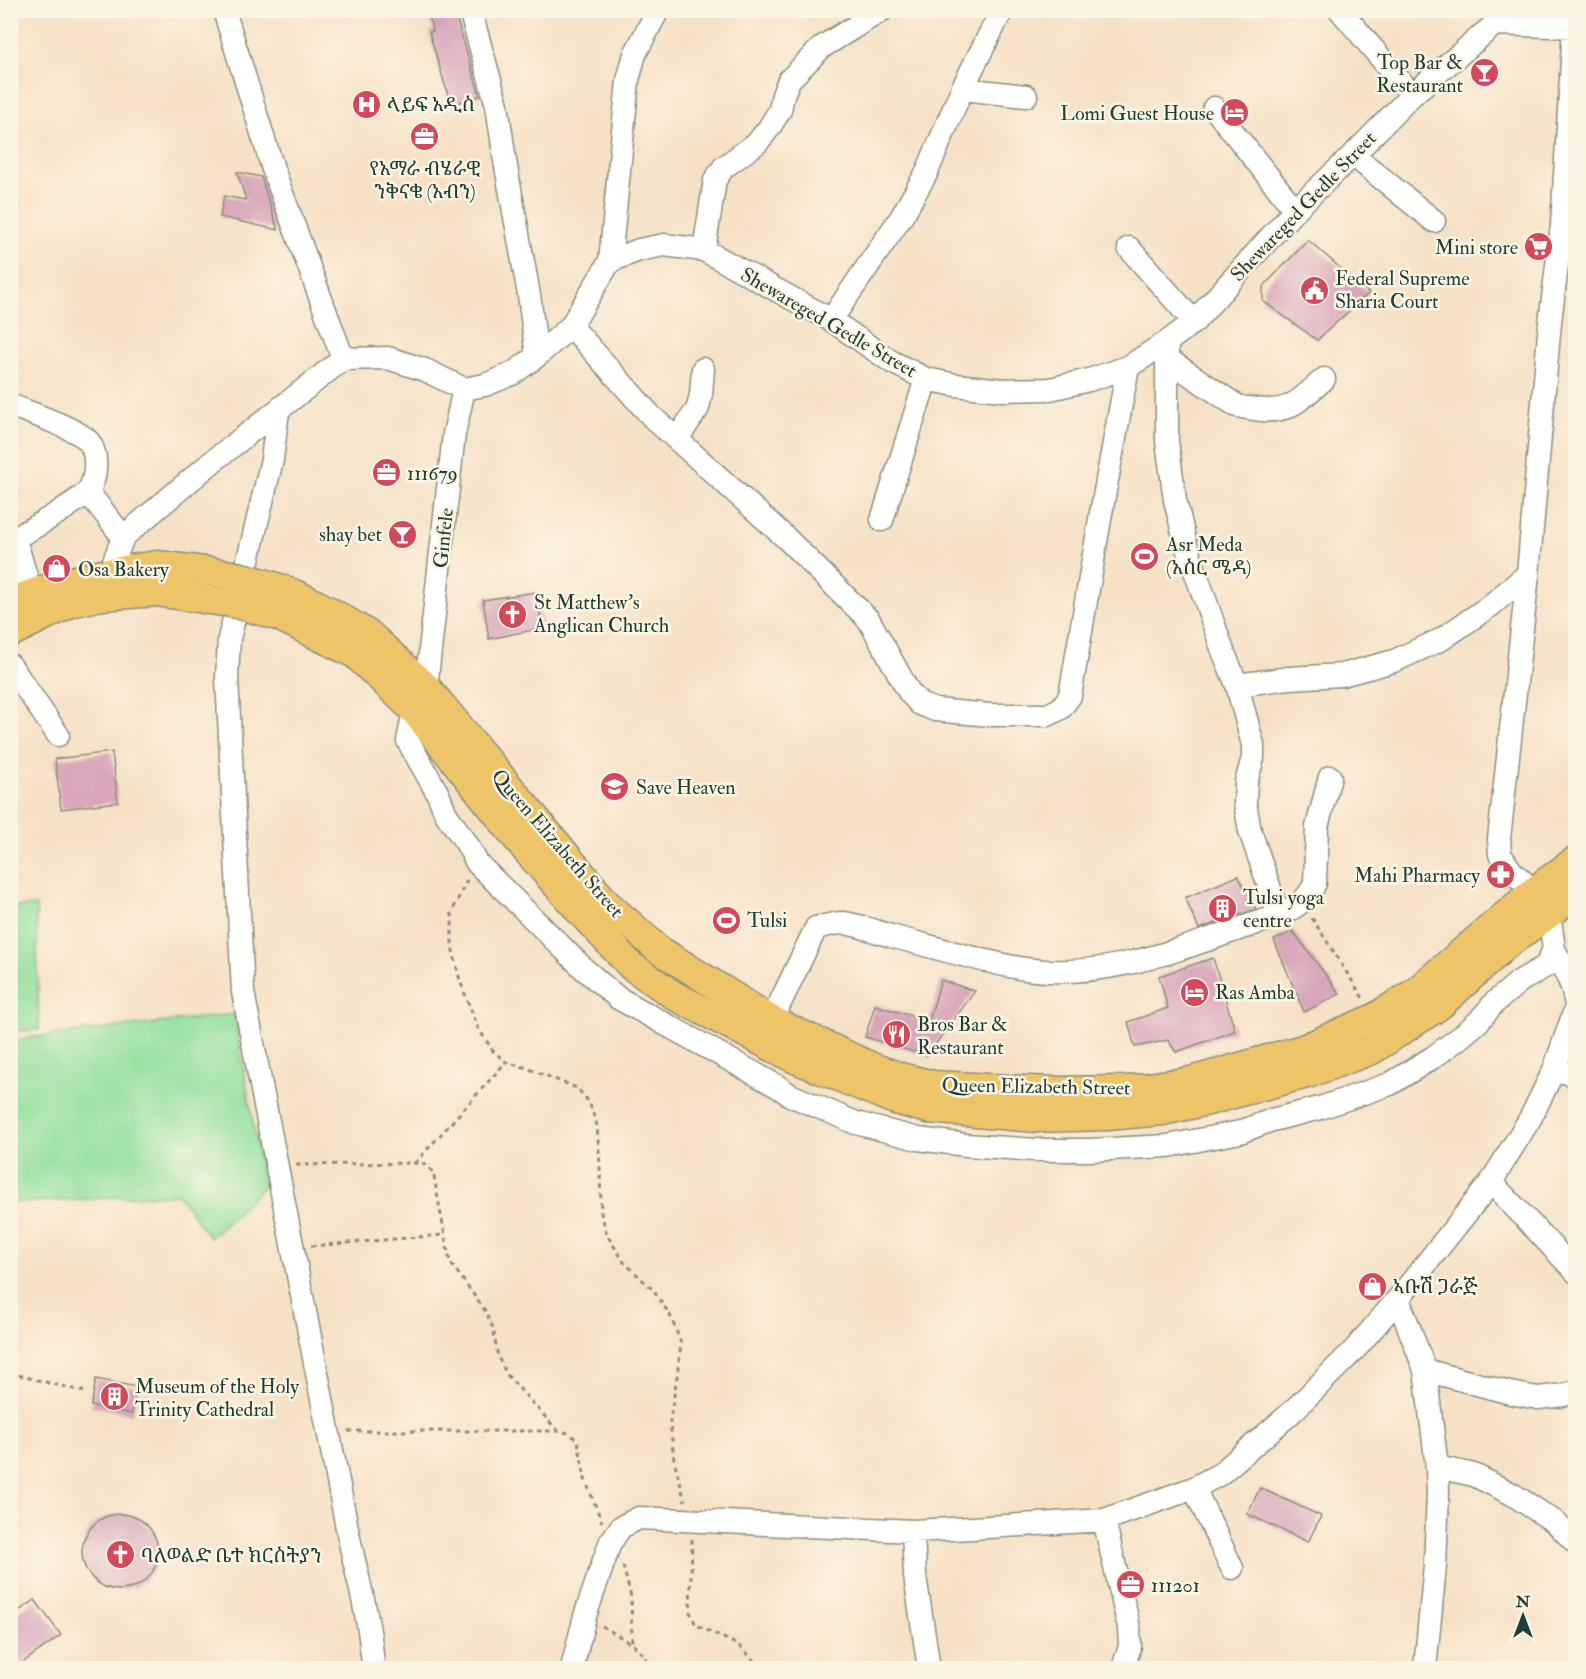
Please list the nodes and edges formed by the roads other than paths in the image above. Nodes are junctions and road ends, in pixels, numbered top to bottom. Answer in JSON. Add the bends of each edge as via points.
{"nodes":[{"id":1,"x":224,"y":10,"type":"edge"},
{"id":2,"x":470,"y":10,"type":"edge"},
{"id":3,"x":658,"y":10,"type":"edge"},
{"id":4,"x":882,"y":10,"type":"edge"},
{"id":5,"x":1002,"y":10,"type":"edge"},
{"id":6,"x":1340,"y":10,"type":"edge"},
{"id":7,"x":1501,"y":17,"type":"edge"},
{"id":8,"x":1575,"y":27,"type":"edge"},
{"id":9,"x":962,"y":89,"type":"junction"},
{"id":10,"x":1412,"y":94,"type":"junction"},
{"id":11,"x":1026,"y":96,"type":"dead end"},
{"id":12,"x":1214,"y":108,"type":"dead end"},
{"id":13,"x":1353,"y":155,"type":"junction"},
{"id":14,"x":1570,"y":176,"type":"edge"},
{"id":15,"x":1295,"y":210,"type":"junction"},
{"id":16,"x":1434,"y":221,"type":"dead end"},
{"id":17,"x":1569,"y":231,"type":"edge"},
{"id":18,"x":1129,"y":248,"type":"dead end"},
{"id":19,"x":705,"y":250,"type":"junction"},
{"id":20,"x":610,"y":261,"type":"junction"},
{"id":21,"x":831,"y":321,"type":"junction"},
{"id":22,"x":1194,"y":322,"type":"junction"},
{"id":23,"x":571,"y":326,"type":"junction"},
{"id":24,"x":1167,"y":350,"type":"junction"},
{"id":25,"x":537,"y":356,"type":"junction"},
{"id":26,"x":343,"y":359,"type":"junction"},
{"id":27,"x":1128,"y":367,"type":"junction"},
{"id":28,"x":703,"y":369,"type":"dead end"},
{"id":29,"x":1324,"y":378,"type":"dead end"},
{"id":30,"x":926,"y":379,"type":"junction"},
{"id":31,"x":464,"y":389,"type":"junction"},
{"id":32,"x":10,"y":405,"type":"edge"},
{"id":33,"x":278,"y":411,"type":"junction"},
{"id":34,"x":677,"y":439,"type":"junction"},
{"id":35,"x":88,"y":492,"type":"junction"},
{"id":36,"x":882,"y":520,"type":"dead end"},
{"id":37,"x":123,"y":537,"type":"junction"},
{"id":38,"x":13,"y":539,"type":"edge"},
{"id":39,"x":110,"y":572,"type":"junction"},
{"id":40,"x":1528,"y":574,"type":"junction"},
{"id":41,"x":157,"y":578,"type":"junction"},
{"id":42,"x":21,"y":598,"type":"edge"},
{"id":43,"x":10,"y":633,"type":"edge"},
{"id":44,"x":10,"y":665,"type":"edge"},
{"id":45,"x":1237,"y":685,"type":"junction"},
{"id":46,"x":420,"y":698,"type":"junction"},
{"id":47,"x":58,"y":735,"type":"dead end"},
{"id":48,"x":1330,"y":777,"type":"dead end"},
{"id":49,"x":1575,"y":860,"type":"edge"},
{"id":50,"x":1575,"y":894,"type":"edge"},
{"id":51,"x":1541,"y":902,"type":"junction"},
{"id":52,"x":1279,"y":915,"type":"junction"},
{"id":53,"x":1554,"y":949,"type":"junction"},
{"id":54,"x":1575,"y":1005,"type":"edge"},
{"id":55,"x":766,"y":1031,"type":"junction"},
{"id":56,"x":1568,"y":1072,"type":"edge"},
{"id":57,"x":1491,"y":1182,"type":"junction"},
{"id":58,"x":1575,"y":1272,"type":"edge"},
{"id":59,"x":1398,"y":1299,"type":"junction"},
{"id":60,"x":1425,"y":1370,"type":"junction"},
{"id":61,"x":1575,"y":1391,"type":"edge"},
{"id":62,"x":1437,"y":1467,"type":"junction"},
{"id":63,"x":1194,"y":1488,"type":"junction"},
{"id":64,"x":1104,"y":1520,"type":"junction"},
{"id":65,"x":913,"y":1531,"type":"junction"},
{"id":66,"x":1575,"y":1543,"type":"edge"},
{"id":67,"x":1232,"y":1568,"type":"dead end"},
{"id":68,"x":373,"y":1668,"type":"edge"},
{"id":69,"x":572,"y":1668,"type":"edge"},
{"id":70,"x":929,"y":1668,"type":"edge"},
{"id":71,"x":1123,"y":1668,"type":"edge"},
{"id":72,"x":1425,"y":1668,"type":"edge"}],
"edges":[{"from":1,"to":26,"type":"street","via":[[273,169]]},
{"from":2,"to":25,"type":"street","via":[[497,105]]},
{"from":3,"to":20,"type":"street","via":[[634,54],[628,80]]},
{"from":4,"to":19,"type":"street","via":[[822,47],[789,80],[780,110],[758,143],[724,167],[715,180]]},
{"from":5,"to":9,"type":"street"},
{"from":6,"to":10,"type":"street"},
{"from":7,"to":8,"type":"street","name":"Shewareged Gedle Street"},
{"from":7,"to":10,"type":"street","name":"Shewareged Gedle Street"},
{"from":8,"to":14,"type":"street"},
{"from":9,"to":11,"type":"street"},
{"from":9,"to":21,"type":"street","via":[[927,172]]},
{"from":10,"to":13,"type":"street","name":"Shewareged Gedle Street"},
{"from":12,"to":15,"type":"street"},
{"from":13,"to":15,"type":"street","name":"Shewareged Gedle Street"},
{"from":13,"to":16,"type":"street"},
{"from":14,"to":17,"type":"street"},
{"from":15,"to":22,"type":"street","name":"Shewareged Gedle Street"},
{"from":17,"to":40,"type":"street","via":[[1550,322]]},
{"from":18,"to":22,"type":"street"},
{"from":19,"to":20,"type":"street","name":"Shewareged Gedle Street","via":[[664,245]]},
{"from":19,"to":21,"type":"street","name":"Shewareged Gedle Street"},
{"from":20,"to":23,"type":"street"},
{"from":21,"to":30,"type":"street","name":"Shewareged Gedle Street","via":[[892,362]]},
{"from":22,"to":24,"type":"street","name":"Shewareged Gedle Street"},
{"from":23,"to":25,"type":"street"},
{"from":23,"to":34,"type":"street","via":[[652,417]]},
{"from":24,"to":27,"type":"street","name":"Shewareged Gedle Street"},
{"from":24,"to":29,"type":"street","via":[[1237,406],[1248,408],[1285,409]]},
{"from":24,"to":45,"type":"street","via":[[1167,441],[1175,500],[1186,545]]},
{"from":25,"to":31,"type":"street","via":[[512,374]]},
{"from":26,"to":31,"type":"street","via":[[388,358]]},
{"from":26,"to":33,"type":"street"},
{"from":27,"to":30,"type":"street","name":"Shewareged Gedle Street","via":[[1050,389],[1002,390]]},
{"from":27,"to":34,"type":"street","via":[[1070,696],[1061,708],[1048,715],[990,716],[935,710],[920,704],[909,693],[869,620]]},
{"from":28,"to":34,"type":"street","via":[[698,408]]},
{"from":30,"to":36,"type":"street"},
{"from":31,"to":46,"type":"street","name":"Ginfele","via":[[454,434]]},
{"from":32,"to":35,"type":"street","via":[[72,430],[89,442],[96,459]]},
{"from":33,"to":37,"type":"street"},
{"from":33,"to":68,"type":"street","via":[[272,460],[229,639],[227,678],[243,992]]},
{"from":35,"to":37,"type":"street"},
{"from":35,"to":38,"type":"street"},
{"from":37,"to":39,"type":"street"},
{"from":38,"to":42,"type":"street"},
{"from":39,"to":41,"type":"main road","name":"Queen Elizabeth Street"},
{"from":39,"to":42,"type":"main road","name":"Queen Elizabeth Street"},
{"from":40,"to":45,"type":"street","via":[[1442,639],[1394,661],[1342,675]]},
{"from":40,"to":51,"type":"street","via":[[1499,839],[1500,854]]},
{"from":41,"to":43,"type":"main road","name":"Queen Elizabeth Street","via":[[71,603]]},
{"from":41,"to":46,"type":"main road","name":"Queen Elizabeth Street","bridge":true,"via":[[224,573],[277,587],[318,605]]},
{"from":44,"to":47,"type":"street"},
{"from":45,"to":52,"type":"street","via":[[1253,745],[1245,803],[1250,831]]},
{"from":46,"to":53,"type":"street","name":"Ginfele","via":[[408,741],[446,814],[477,863],[584,969],[618,998],[790,1095],[856,1123],[918,1139],[1035,1150],[1168,1146],[1320,1108],[1390,1084],[1432,1058],[1478,1022],[1520,981],[1546,966]]},
{"from":46,"to":55,"type":"main road","name":"Queen Elizabeth Street","via":[[527,851],[631,966],[675,996]]},
{"from":48,"to":52,"type":"street","via":[[1317,827],[1315,883],[1302,902]]},
{"from":49,"to":51,"type":"main road","name":"Queen Elizabeth Street"},
{"from":50,"to":51,"type":"main road","name":"Queen Elizabeth Street"},
{"from":51,"to":53,"type":"street"},
{"from":51,"to":55,"type":"main road","name":"Queen Elizabeth Street","via":[[1374,1018],[1303,1048],[1191,1081],[1126,1090],[1049,1091],[934,1085]]},
{"from":51,"to":55,"type":"main road","name":"Queen Elizabeth Street","via":[[1506,945],[1439,1006],[1372,1050],[1310,1073],[1162,1111],[1036,1118],[928,1109],[892,1099],[793,1058]]},
{"from":52,"to":55,"type":"street","via":[[1148,959],[1051,971],[980,959],[842,923],[816,928]]},
{"from":53,"to":54,"type":"street","via":[[1569,980]]},
{"from":54,"to":56,"type":"street"},
{"from":56,"to":57,"type":"street","via":[[1530,1118]]},
{"from":57,"to":58,"type":"street"},
{"from":57,"to":59,"type":"street"},
{"from":59,"to":60,"type":"street"},
{"from":59,"to":63,"type":"street","via":[[1292,1412],[1220,1474]]},
{"from":60,"to":61,"type":"street","via":[[1538,1398]]},
{"from":60,"to":62,"type":"street"},
{"from":62,"to":66,"type":"street","via":[[1474,1476],[1512,1494],[1555,1522]]},
{"from":62,"to":72,"type":"street","via":[[1436,1566]]},
{"from":63,"to":64,"type":"street"},
{"from":63,"to":67,"type":"street"},
{"from":64,"to":65,"type":"street"},
{"from":64,"to":71,"type":"street","via":[[1130,1627],[1130,1646]]},
{"from":65,"to":69,"type":"street","via":[[639,1518],[621,1527],[610,1542]]},
{"from":65,"to":70,"type":"street","via":[[915,1576]]}]}
